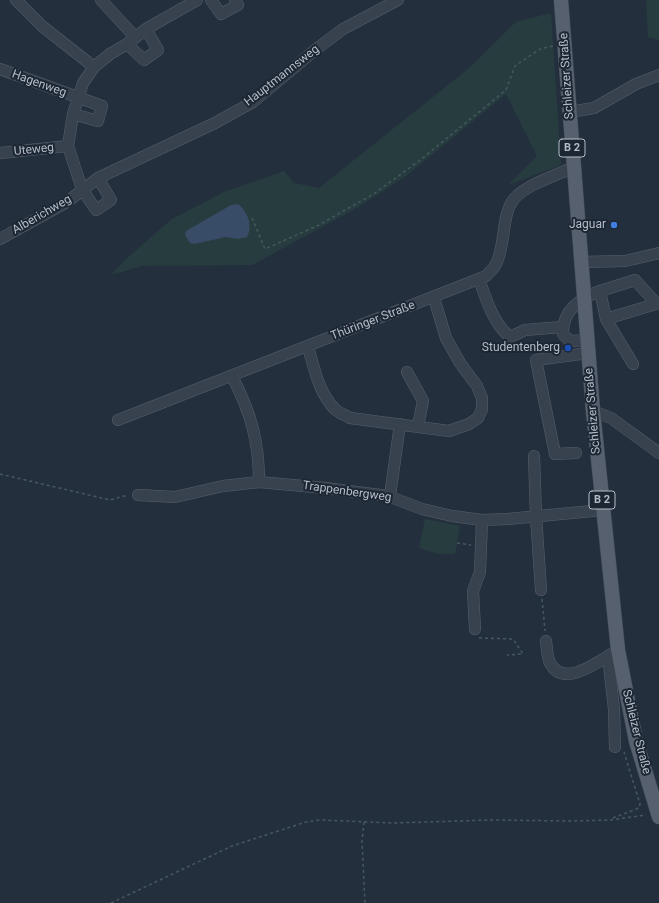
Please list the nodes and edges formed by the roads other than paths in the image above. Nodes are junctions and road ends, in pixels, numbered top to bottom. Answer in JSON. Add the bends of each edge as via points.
{"nodes":[{"id":1,"x":16,"y":0,"type":"edge"},
{"id":2,"x":101,"y":0,"type":"edge"},
{"id":3,"x":197,"y":0,"type":"edge"},
{"id":4,"x":211,"y":0,"type":"edge"},
{"id":5,"x":235,"y":0,"type":"edge"},
{"id":6,"x":398,"y":0,"type":"edge"},
{"id":7,"x":561,"y":0,"type":"edge"},
{"id":8,"x":146,"y":29,"type":"junction"},
{"id":9,"x":131,"y":40,"type":"junction"},
{"id":10,"x":94,"y":67,"type":"junction"},
{"id":11,"x":0,"y":69,"type":"edge"},
{"id":12,"x":659,"y":75,"type":"edge"},
{"id":13,"x":78,"y":98,"type":"junction"},
{"id":14,"x":570,"y":112,"type":"junction"},
{"id":15,"x":73,"y":114,"type":"junction"},
{"id":16,"x":68,"y":146,"type":"junction"},
{"id":17,"x":0,"y":153,"type":"edge"},
{"id":18,"x":574,"y":168,"type":"junction"},
{"id":19,"x":98,"y":178,"type":"junction"},
{"id":20,"x":82,"y":189,"type":"junction"},
{"id":21,"x":0,"y":239,"type":"edge"},
{"id":22,"x":659,"y":253,"type":"edge"},
{"id":23,"x":581,"y":262,"type":"junction"},
{"id":24,"x":479,"y":279,"type":"junction"},
{"id":25,"x":600,"y":291,"type":"junction"},
{"id":26,"x":584,"y":297,"type":"junction"},
{"id":27,"x":434,"y":298,"type":"junction"},
{"id":28,"x":657,"y":303,"type":"edge"},
{"id":29,"x":606,"y":319,"type":"junction"},
{"id":30,"x":562,"y":327,"type":"junction"},
{"id":31,"x":308,"y":347,"type":"junction"},
{"id":32,"x":588,"y":347,"type":"junction"},
{"id":33,"x":633,"y":364,"type":"dead end"},
{"id":34,"x":407,"y":372,"type":"dead end"},
{"id":35,"x":232,"y":376,"type":"junction"},
{"id":36,"x":593,"y":411,"type":"junction"},
{"id":37,"x":118,"y":420,"type":"dead end"},
{"id":38,"x":400,"y":424,"type":"junction"},
{"id":39,"x":418,"y":426,"type":"junction"},
{"id":40,"x":576,"y":452,"type":"dead end"},
{"id":41,"x":659,"y":453,"type":"edge"},
{"id":42,"x":534,"y":456,"type":"dead end"},
{"id":43,"x":259,"y":482,"type":"junction"},
{"id":44,"x":138,"y":495,"type":"road end"},
{"id":45,"x":390,"y":496,"type":"junction"},
{"id":46,"x":603,"y":510,"type":"junction"},
{"id":47,"x":536,"y":516,"type":"junction"},
{"id":48,"x":482,"y":520,"type":"junction"},
{"id":49,"x":541,"y":590,"type":"road end"},
{"id":50,"x":476,"y":634,"type":"road end"},
{"id":51,"x":546,"y":641,"type":"road end"},
{"id":52,"x":613,"y":653,"type":"junction"},
{"id":53,"x":619,"y":749,"type":"road end"},
{"id":54,"x":659,"y":814,"type":"edge"}],
"edges":[{"from":1,"to":10,"type":"street","via":[[42,26]]},
{"from":2,"to":9,"type":"street"},
{"from":3,"to":8,"type":"street"},
{"from":4,"to":5,"type":"street","via":[[221,14],[238,5]]},
{"from":6,"to":19,"type":"street","name":"Hauptmannsweg","via":[[343,29],[253,102],[215,123]]},
{"from":7,"to":14,"type":"main road","name":"Schleizer Straße","number":"B 2"},
{"from":8,"to":9,"type":"street"},
{"from":8,"to":9,"type":"street","via":[[158,50],[144,60]]},
{"from":9,"to":10,"type":"street"},
{"from":10,"to":13,"type":"street","via":[[83,83]]},
{"from":11,"to":13,"type":"street","name":"Hagenweg"},
{"from":12,"to":14,"type":"street","via":[[636,84],[594,108]]},
{"from":13,"to":15,"type":"street"},
{"from":13,"to":15,"type":"street","name":"Hagenweg","via":[[102,106],[98,120]]},
{"from":14,"to":18,"type":"main road","name":"Schleizer Straße","number":"B 2"},
{"from":15,"to":16,"type":"street"},
{"from":16,"to":17,"type":"street","name":"Uteweg"},
{"from":16,"to":20,"type":"street"},
{"from":18,"to":23,"type":"main road","name":"Schleizer Straße","number":"B 2"},
{"from":18,"to":24,"type":"street","name":"Thüringer Straße","via":[[530,187],[514,199],[496,265],[486,276]]},
{"from":19,"to":20,"type":"street","name":"Hauptmannsweg"},
{"from":19,"to":20,"type":"street","via":[[111,200],[96,210]]},
{"from":20,"to":21,"type":"street","name":"Alberichweg","via":[[67,202]]},
{"from":22,"to":23,"type":"street","via":[[625,261]]},
{"from":23,"to":26,"type":"main road","name":"Schleizer Straße","number":"B 2"},
{"from":24,"to":27,"type":"street","name":"Thüringer Straße"},
{"from":24,"to":30,"type":"street","via":[[486,300],[502,330],[510,337],[525,330]]},
{"from":25,"to":26,"type":"street"},
{"from":25,"to":28,"type":"street","via":[[635,280]]},
{"from":25,"to":29,"type":"street"},
{"from":26,"to":30,"type":"street","via":[[569,311]]},
{"from":26,"to":32,"type":"main road","name":"Schleizer Straße","number":"B 2"},
{"from":27,"to":31,"type":"street","name":"Thüringer Straße"},
{"from":27,"to":39,"type":"street","via":[[446,338],[477,386],[482,398],[482,409],[478,418],[469,424],[449,431]]},
{"from":28,"to":29,"type":"street"},
{"from":29,"to":33,"type":"street"},
{"from":30,"to":32,"type":"street","via":[[563,334],[570,341]]},
{"from":31,"to":35,"type":"street","name":"Thüringer Straße"},
{"from":31,"to":38,"type":"street","via":[[316,377],[336,410],[350,418]]},
{"from":32,"to":36,"type":"main road","name":"Schleizer Straße","number":"B 2"},
{"from":32,"to":40,"type":"street","via":[[536,360],[555,454]]},
{"from":34,"to":39,"type":"street","via":[[423,401]]},
{"from":35,"to":37,"type":"street","name":"Thüringer Straße"},
{"from":35,"to":43,"type":"street","via":[[246,402],[256,436]]},
{"from":36,"to":41,"type":"street","via":[[611,418]]},
{"from":36,"to":46,"type":"main road","name":"Schleizer Straße","number":"B 2"},
{"from":38,"to":39,"type":"street"},
{"from":38,"to":45,"type":"street"},
{"from":42,"to":47,"type":"street"},
{"from":43,"to":44,"type":"street","name":"Trappenbergweg","via":[[175,496]]},
{"from":43,"to":45,"type":"street","name":"Trappenbergweg"},
{"from":45,"to":48,"type":"street","name":"Trappenbergweg","via":[[422,509]]},
{"from":46,"to":47,"type":"street","name":"Trappenbergweg"},
{"from":46,"to":52,"type":"main road","name":"Schleizer Straße","number":"B 2"},
{"from":47,"to":48,"type":"street","name":"Trappenbergweg"},
{"from":47,"to":49,"type":"street"},
{"from":48,"to":50,"type":"street","via":[[480,572],[473,591]]},
{"from":51,"to":52,"type":"street","via":[[549,662],[555,670],[567,674],[590,669]]},
{"from":52,"to":53,"type":"street","via":[[614,709]]},
{"from":52,"to":54,"type":"main road","name":"Schleizer Straße","number":"B 2","via":[[636,741]]}]}
